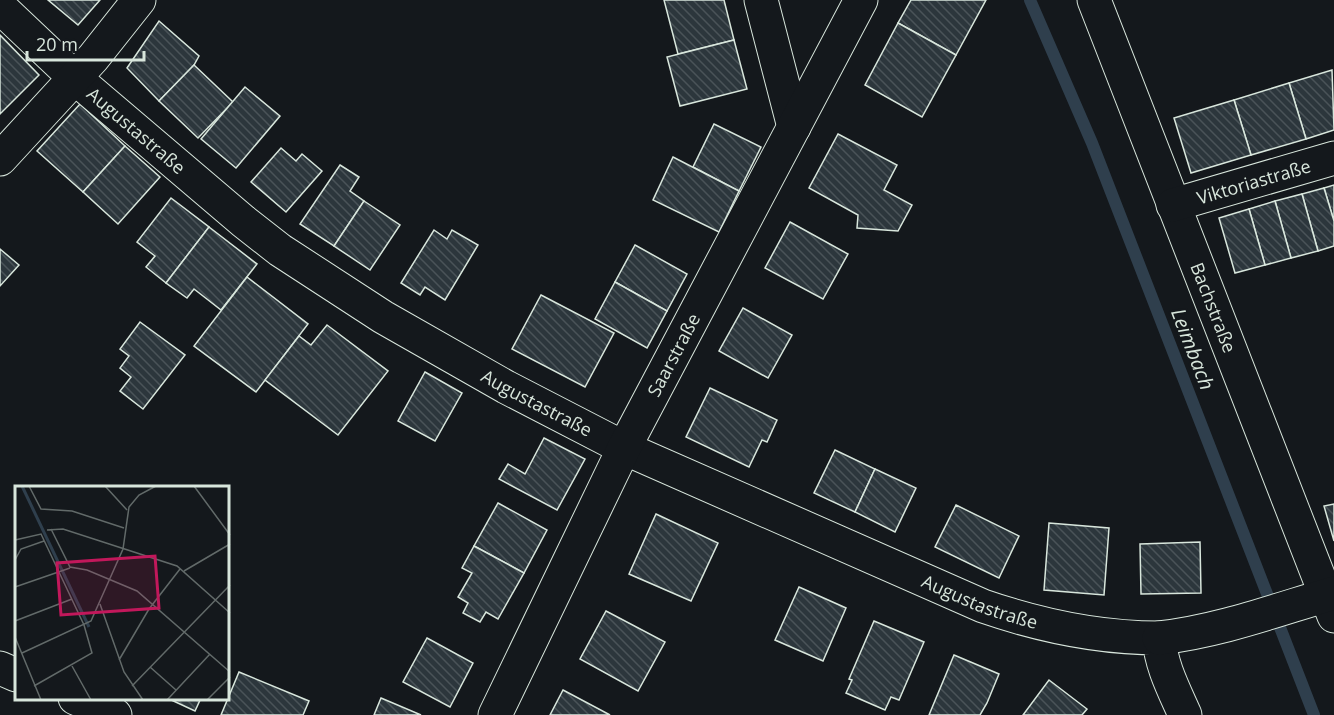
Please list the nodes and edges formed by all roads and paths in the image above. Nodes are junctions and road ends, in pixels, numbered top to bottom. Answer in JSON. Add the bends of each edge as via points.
{"nodes":[{"id":1,"x":139,"y":0,"type":"edge"},
{"id":2,"x":761,"y":0,"type":"edge"},
{"id":3,"x":861,"y":0,"type":"edge"},
{"id":4,"x":1094,"y":0,"type":"edge"},
{"id":5,"x":0,"y":7,"type":"edge"},
{"id":6,"x":75,"y":78,"type":"junction"},
{"id":7,"x":794,"y":127,"type":"junction"},
{"id":8,"x":1334,"y":158,"type":"edge"},
{"id":9,"x":0,"y":159,"type":"edge"},
{"id":10,"x":1173,"y":205,"type":"junction"},
{"id":11,"x":624,"y":448,"type":"junction"},
{"id":12,"x":1323,"y":602,"type":"edge"},
{"id":13,"x":1159,"y":638,"type":"junction"},
{"id":14,"x":0,"y":668,"type":"edge"},
{"id":15,"x":15,"y":675,"type":"edge"},
{"id":16,"x":78,"y":700,"type":"edge"},
{"id":17,"x":115,"y":715,"type":"edge"},
{"id":18,"x":495,"y":715,"type":"edge"},
{"id":19,"x":1185,"y":715,"type":"edge"}],
"edges":[{"from":1,"to":6,"type":"street"},
{"from":2,"to":7,"type":"street"},
{"from":3,"to":7,"type":"street","name":"Saarstraße"},
{"from":4,"to":10,"type":"street","name":"Bachstraße"},
{"from":5,"to":6,"type":"street","name":"Augustastraße"},
{"from":6,"to":9,"type":"street"},
{"from":6,"to":11,"type":"street","name":"Augustastraße","via":[[280,250],[442,352]]},
{"from":7,"to":11,"type":"street","name":"Saarstraße"},
{"from":8,"to":10,"type":"street","name":"Viktoriastraße"},
{"from":10,"to":12,"type":"street","name":"Bachstraße"},
{"from":11,"to":13,"type":"street","name":"Augustastraße","via":[[993,610],[1072,631],[1120,638]]},
{"from":11,"to":18,"type":"street","name":"Saarstraße"},
{"from":12,"to":13,"type":"street","name":"Augustastraße","via":[[1192,634]]},
{"from":13,"to":19,"type":"street","via":[[1166,671]]},
{"from":14,"to":15,"type":"street"},
{"from":16,"to":17,"type":"street"}]}
